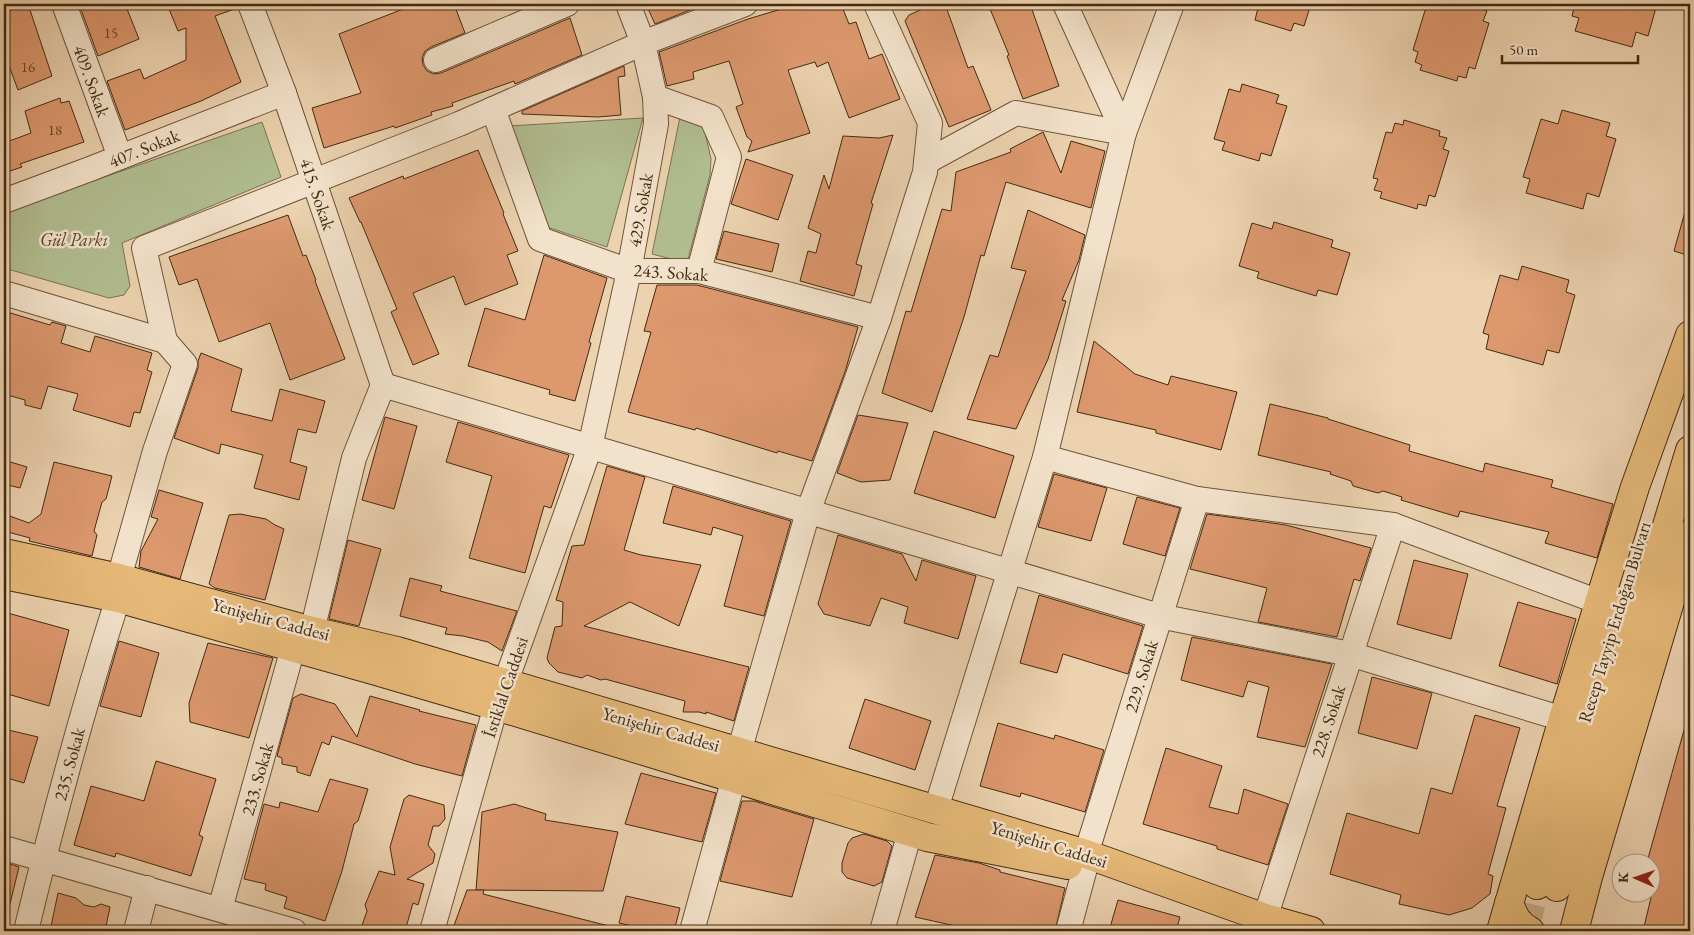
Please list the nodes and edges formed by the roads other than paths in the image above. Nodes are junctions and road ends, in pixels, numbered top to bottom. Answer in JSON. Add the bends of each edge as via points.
{"nodes":[{"id":1,"x":64,"y":4,"type":"edge"},
{"id":2,"x":250,"y":4,"type":"edge"},
{"id":3,"x":567,"y":4,"type":"edge"},
{"id":4,"x":628,"y":4,"type":"edge"},
{"id":5,"x":745,"y":4,"type":"edge"},
{"id":6,"x":876,"y":4,"type":"edge"},
{"id":7,"x":1065,"y":4,"type":"edge"},
{"id":8,"x":1172,"y":4,"type":"edge"},
{"id":9,"x":643,"y":43,"type":"junction"},
{"id":10,"x":436,"y":60,"type":"dead end"},
{"id":11,"x":284,"y":92,"type":"junction"},
{"id":12,"x":655,"y":97,"type":"junction"},
{"id":13,"x":493,"y":109,"type":"junction"},
{"id":14,"x":1124,"y":133,"type":"junction"},
{"id":15,"x":120,"y":158,"type":"junction"},
{"id":16,"x":926,"y":162,"type":"junction"},
{"id":17,"x":313,"y":180,"type":"junction"},
{"id":18,"x":4,"y":201,"type":"edge"},
{"id":19,"x":629,"y":271,"type":"junction"},
{"id":20,"x":699,"y":271,"type":"junction"},
{"id":21,"x":4,"y":293,"type":"edge"},
{"id":22,"x":880,"y":318,"type":"junction"},
{"id":23,"x":1690,"y":335,"type":"edge"},
{"id":24,"x":165,"y":341,"type":"junction"},
{"id":25,"x":1690,"y":360,"type":"edge"},
{"id":26,"x":383,"y":385,"type":"junction"},
{"id":27,"x":590,"y":447,"type":"junction"},
{"id":28,"x":1690,"y":450,"type":"edge"},
{"id":29,"x":1045,"y":457,"type":"junction"},
{"id":30,"x":1197,"y":500,"type":"junction"},
{"id":31,"x":808,"y":512,"type":"junction"},
{"id":32,"x":1393,"y":525,"type":"junction"},
{"id":33,"x":1690,"y":534,"type":"edge"},
{"id":34,"x":4,"y":553,"type":"edge"},
{"id":35,"x":1009,"y":571,"type":"junction"},
{"id":36,"x":4,"y":575,"type":"edge"},
{"id":37,"x":118,"y":588,"type":"junction"},
{"id":38,"x":1599,"y":602,"type":"junction"},
{"id":39,"x":1160,"y":616,"type":"junction"},
{"id":40,"x":302,"y":640,"type":"junction"},
{"id":41,"x":1350,"y":654,"type":"junction"},
{"id":42,"x":501,"y":695,"type":"junction"},
{"id":43,"x":1563,"y":719,"type":"junction"},
{"id":44,"x":739,"y":752,"type":"junction"},
{"id":45,"x":734,"y":778,"type":"junction"},
{"id":46,"x":936,"y":810,"type":"junction"},
{"id":47,"x":910,"y":832,"type":"junction"},
{"id":48,"x":4,"y":848,"type":"edge"},
{"id":49,"x":44,"y":859,"type":"junction"},
{"id":50,"x":1085,"y":861,"type":"junction"},
{"id":51,"x":147,"y":888,"type":"junction"},
{"id":52,"x":1509,"y":903,"type":"junction"},
{"id":53,"x":220,"y":909,"type":"junction"},
{"id":54,"x":1266,"y":927,"type":"edge"},
{"id":55,"x":1571,"y":928,"type":"edge"},
{"id":56,"x":26,"y":931,"type":"edge"},
{"id":57,"x":136,"y":931,"type":"edge"},
{"id":58,"x":294,"y":931,"type":"edge"},
{"id":59,"x":432,"y":931,"type":"edge"},
{"id":60,"x":692,"y":931,"type":"edge"},
{"id":61,"x":882,"y":931,"type":"edge"},
{"id":62,"x":1068,"y":931,"type":"edge"},
{"id":63,"x":1311,"y":931,"type":"edge"},
{"id":64,"x":1501,"y":931,"type":"edge"},
{"id":65,"x":1530,"y":931,"type":"edge"}],
"edges":[{"from":1,"to":15,"type":"street","name":"409. Sokak"},
{"from":2,"to":11,"type":"street","name":"415. Sokak"},
{"from":3,"to":10,"type":"street"},
{"from":4,"to":9,"type":"street","name":"429. Sokak"},
{"from":5,"to":9,"type":"street"},
{"from":6,"to":16,"type":"street","via":[[930,123]]},
{"from":7,"to":14,"type":"street"},
{"from":8,"to":14,"type":"street"},
{"from":9,"to":12,"type":"street","name":"429. Sokak"},
{"from":9,"to":13,"type":"street"},
{"from":11,"to":15,"type":"street","name":"407. Sokak"},
{"from":11,"to":17,"type":"street","name":"415. Sokak"},
{"from":12,"to":19,"type":"street","name":"429. Sokak","via":[[656,124]]},
{"from":12,"to":20,"type":"street","via":[[711,117],[729,157]]},
{"from":13,"to":17,"type":"street"},
{"from":13,"to":19,"type":"street","name":"243. Sokak","via":[[540,239]]},
{"from":14,"to":16,"type":"street","via":[[1016,113]]},
{"from":14,"to":29,"type":"street"},
{"from":15,"to":18,"type":"street","name":"407. Sokak"},
{"from":16,"to":22,"type":"street"},
{"from":17,"to":24,"type":"street","via":[[144,248]]},
{"from":17,"to":26,"type":"street","name":"415. Sokak"},
{"from":19,"to":20,"type":"street","name":"243. Sokak"},
{"from":19,"to":27,"type":"street","name":"429. Sokak"},
{"from":20,"to":22,"type":"street","name":"243. Sokak"},
{"from":21,"to":24,"type":"street"},
{"from":22,"to":31,"type":"street"},
{"from":23,"to":38,"type":"main road","via":[[1635,487]]},
{"from":24,"to":37,"type":"street","name":"235. Sokak","via":[[185,364],[155,451]]},
{"from":25,"to":28,"type":"main road","name":"Recep Tayyip Erdoğan Bulvarı","via":[[1547,886]]},
{"from":26,"to":27,"type":"street"},
{"from":26,"to":40,"type":"street","name":"233. Sokak","via":[[354,458]]},
{"from":27,"to":31,"type":"street"},
{"from":27,"to":42,"type":"street","name":"İstiklal Caddesi"},
{"from":29,"to":30,"type":"street"},
{"from":29,"to":35,"type":"street"},
{"from":30,"to":32,"type":"street"},
{"from":30,"to":39,"type":"street","name":"229. Sokak"},
{"from":31,"to":35,"type":"street"},
{"from":31,"to":44,"type":"street"},
{"from":32,"to":38,"type":"street"},
{"from":32,"to":41,"type":"street","name":"228. Sokak"},
{"from":33,"to":55,"type":"main road"},
{"from":34,"to":37,"type":"main road","name":"Yenişehir Caddesi"},
{"from":35,"to":39,"type":"street"},
{"from":35,"to":46,"type":"street"},
{"from":36,"to":37,"type":"main road","name":"Yenişehir Caddesi"},
{"from":37,"to":40,"type":"main road","name":"Yenişehir Caddesi"},
{"from":37,"to":49,"type":"street","name":"235. Sokak"},
{"from":38,"to":43,"type":"main road"},
{"from":39,"to":41,"type":"street"},
{"from":39,"to":50,"type":"street","name":"229. Sokak"},
{"from":40,"to":42,"type":"main road","name":"Yenişehir Caddesi"},
{"from":40,"to":53,"type":"street","name":"233. Sokak"},
{"from":41,"to":43,"type":"street"},
{"from":41,"to":54,"type":"street","name":"228. Sokak"},
{"from":42,"to":44,"type":"main road","name":"Yenişehir Caddesi"},
{"from":42,"to":45,"type":"main road","name":"Yenişehir Caddesi"},
{"from":42,"to":59,"type":"street","name":"İstiklal Caddesi"},
{"from":43,"to":52,"type":"main road"},
{"from":44,"to":46,"type":"main road","name":"Yenişehir Caddesi"},
{"from":45,"to":47,"type":"main road","name":"Yenişehir Caddesi"},
{"from":45,"to":60,"type":"street"},
{"from":46,"to":50,"type":"main road","name":"Yenişehir Caddesi"},
{"from":47,"to":50,"type":"main road","name":"Yenişehir Caddesi"},
{"from":47,"to":61,"type":"street"},
{"from":48,"to":49,"type":"street"},
{"from":49,"to":51,"type":"street"},
{"from":49,"to":56,"type":"street","name":"235. Sokak"},
{"from":50,"to":54,"type":"main road","name":"Yenişehir Caddesi"},
{"from":50,"to":62,"type":"street","name":"229. Sokak"},
{"from":51,"to":53,"type":"street"},
{"from":51,"to":57,"type":"street"},
{"from":52,"to":64,"type":"main road"},
{"from":52,"to":65,"type":"main road","via":[[1515,919]]},
{"from":53,"to":58,"type":"street"},
{"from":54,"to":63,"type":"main road","name":"Yenişehir Caddesi"}]}
